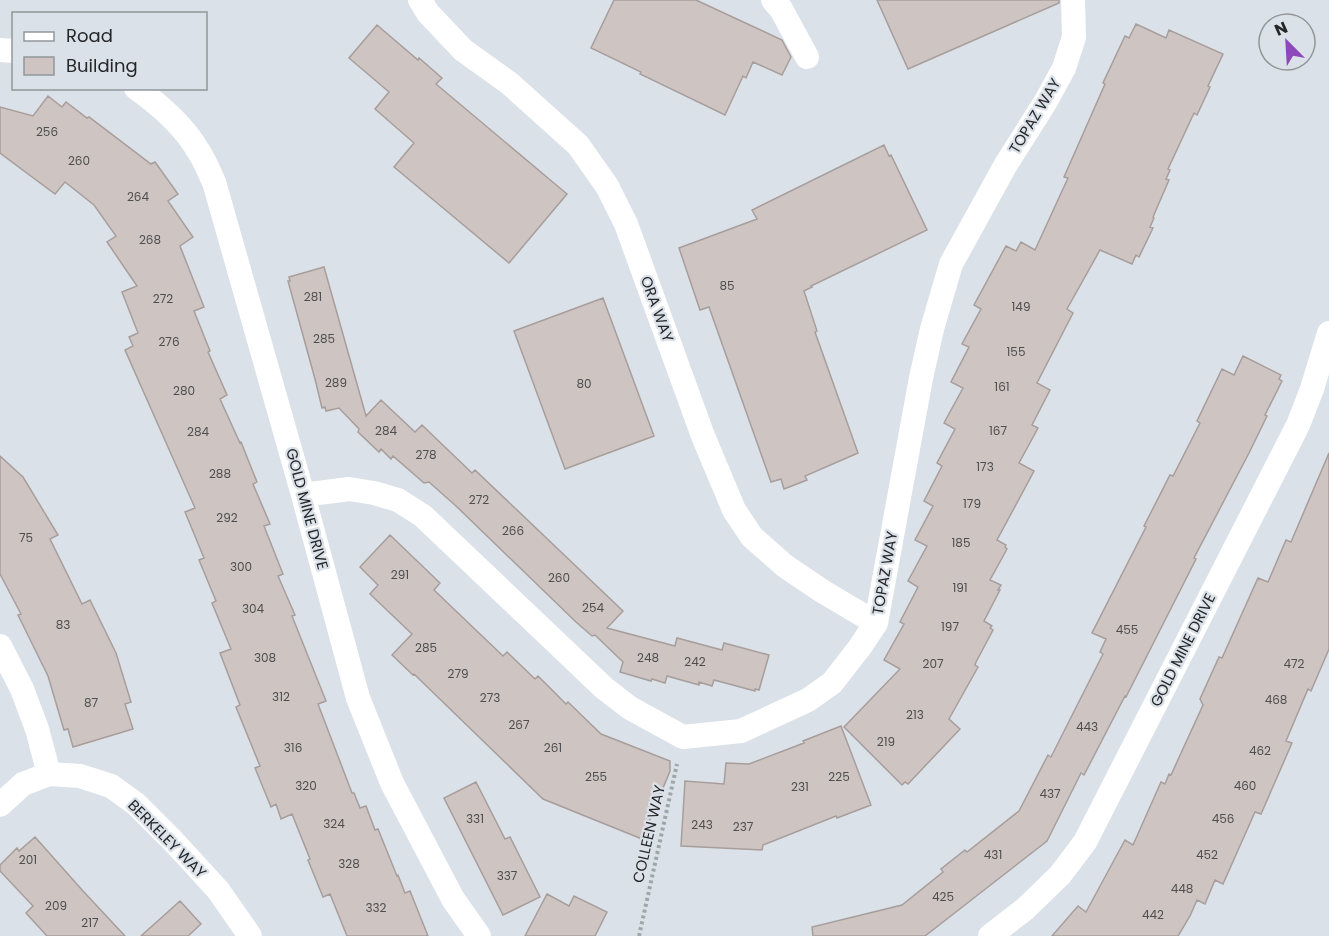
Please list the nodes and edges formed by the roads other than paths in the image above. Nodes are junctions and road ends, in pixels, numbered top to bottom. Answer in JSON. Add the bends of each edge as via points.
{"nodes":[{"id":1,"x":420,"y":0,"type":"edge"},
{"id":2,"x":773,"y":0,"type":"edge"},
{"id":3,"x":1073,"y":0,"type":"edge"},
{"id":4,"x":807,"y":57,"type":"dead end"},
{"id":5,"x":139,"y":90,"type":"edge"},
{"id":6,"x":1329,"y":333,"type":"edge"},
{"id":7,"x":303,"y":495,"type":"junction"},
{"id":8,"x":876,"y":623,"type":"junction"},
{"id":9,"x":0,"y":646,"type":"edge"},
{"id":10,"x":49,"y":774,"type":"junction"},
{"id":11,"x":0,"y":805,"type":"edge"},
{"id":12,"x":250,"y":936,"type":"edge"},
{"id":13,"x":479,"y":936,"type":"edge"},
{"id":14,"x":990,"y":936,"type":"edge"}],
"edges":[{"from":1,"to":8,"type":"street","name":"ORA WAY","via":[[428,14],[463,50],[509,83],[579,145],[607,186],[626,224],[703,436],[734,510],[752,537],[785,567]]},
{"from":2,"to":4,"type":"street"},
{"from":3,"to":8,"type":"street","name":"TOPAZ WAY","via":[[1074,37],[1064,68],[951,264],[921,378]]},
{"from":5,"to":7,"type":"street","name":"GOLD MINE DRIVE","via":[[177,123],[199,151],[214,182]]},
{"from":6,"to":14,"type":"street","name":"GOLD MINE DRIVE","via":[[1298,425],[1084,842],[1060,875]]},
{"from":7,"to":8,"type":"street","name":"TOPAZ WAY","via":[[349,489],[374,493],[423,516],[604,688],[630,708],[683,737],[741,730],[808,700],[832,683]]},
{"from":7,"to":13,"type":"street","name":"GOLD MINE DRIVE","via":[[358,698],[372,735],[392,783],[453,899]]},
{"from":9,"to":10,"type":"street","via":[[22,689]]},
{"from":10,"to":11,"type":"street","name":"BERKELEY WAY","via":[[24,784]]},
{"from":10,"to":12,"type":"street","name":"BERKELEY WAY","via":[[80,776],[111,786],[136,804],[218,890]]}]}
